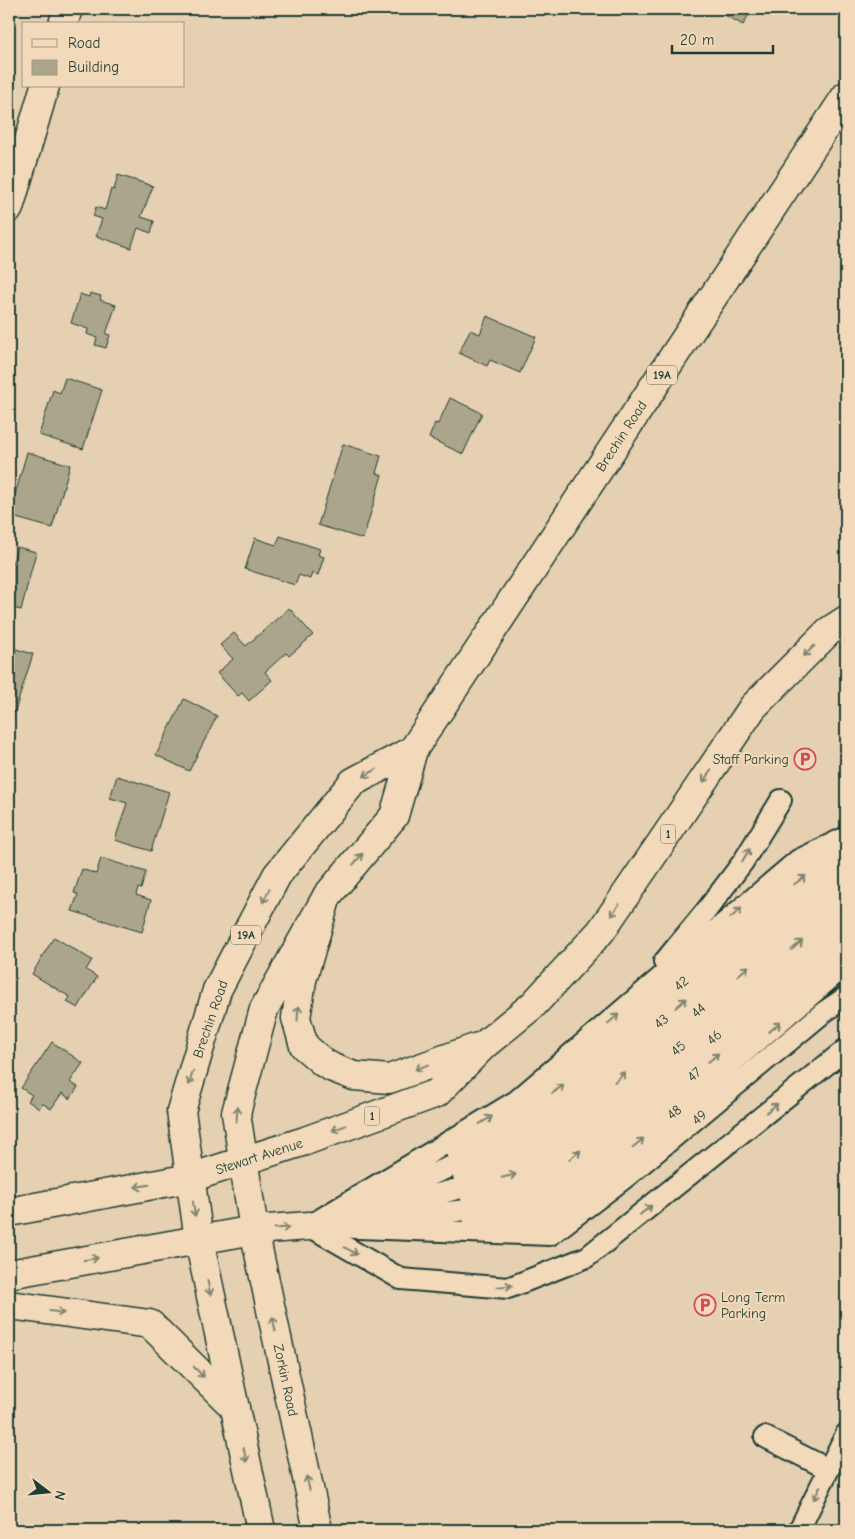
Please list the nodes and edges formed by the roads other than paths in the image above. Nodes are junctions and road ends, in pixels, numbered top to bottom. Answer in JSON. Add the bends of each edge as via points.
{"nodes":[{"id":1,"x":68,"y":9,"type":"edge"},
{"id":2,"x":64,"y":22,"type":"edge"},
{"id":3,"x":44,"y":88,"type":"edge"},
{"id":4,"x":846,"y":96,"type":"edge"},
{"id":5,"x":9,"y":208,"type":"edge"},
{"id":6,"x":846,"y":620,"type":"edge"},
{"id":7,"x":413,"y":750,"type":"junction"},
{"id":8,"x":781,"y":800,"type":"dead end"},
{"id":9,"x":846,"y":837,"type":"edge"},
{"id":10,"x":846,"y":854,"type":"edge"},
{"id":11,"x":846,"y":871,"type":"edge"},
{"id":12,"x":846,"y":890,"type":"edge"},
{"id":13,"x":327,"y":896,"type":"junction"},
{"id":14,"x":846,"y":909,"type":"edge"},
{"id":15,"x":846,"y":927,"type":"edge"},
{"id":16,"x":846,"y":947,"type":"edge"},
{"id":17,"x":846,"y":965,"type":"edge"},
{"id":18,"x":846,"y":997,"type":"edge"},
{"id":19,"x":630,"y":1004,"type":"junction"},
{"id":20,"x":484,"y":1045,"type":"junction"},
{"id":21,"x":846,"y":1049,"type":"edge"},
{"id":22,"x":244,"y":1162,"type":"junction"},
{"id":23,"x":190,"y":1178,"type":"junction"},
{"id":24,"x":535,"y":1178,"type":"junction"},
{"id":25,"x":9,"y":1212,"type":"edge"},
{"id":26,"x":309,"y":1226,"type":"junction"},
{"id":27,"x":254,"y":1230,"type":"junction"},
{"id":28,"x":199,"y":1240,"type":"junction"},
{"id":29,"x":9,"y":1274,"type":"edge"},
{"id":30,"x":9,"y":1305,"type":"edge"},
{"id":31,"x":235,"y":1408,"type":"junction"},
{"id":32,"x":846,"y":1434,"type":"edge"},
{"id":33,"x":765,"y":1437,"type":"dead end"},
{"id":34,"x":828,"y":1469,"type":"junction"},
{"id":35,"x":261,"y":1530,"type":"edge"},
{"id":36,"x":318,"y":1530,"type":"edge"},
{"id":37,"x":799,"y":1530,"type":"edge"}],
"edges":[{"from":1,"to":2,"type":"main road"},
{"from":3,"to":5,"type":"main road"},
{"from":4,"to":7,"type":"main road","name":"Brechin Road","number":"19A"},
{"from":6,"to":20,"type":"main road","number":"1","one_way":true,"via":[[829,631],[753,707],[601,931],[533,1005]]},
{"from":13,"to":7,"type":"main road","name":"Brechin Road","number":"19A","one_way":true,"via":[[394,816]]},
{"from":7,"to":23,"type":"main road","name":"Brechin Road","number":"19A","one_way":true,"via":[[353,782],[277,875],[217,990],[181,1111]]},
{"from":19,"to":8,"type":"lane","one_way":true,"via":[[706,911]]},
{"from":19,"to":9,"type":"lane","one_way":true,"via":[[798,860]]},
{"from":24,"to":10,"type":"lane","name":"42","one_way":true,"via":[[573,1078],[802,877]]},
{"from":24,"to":11,"type":"lane","name":"43","one_way":true,"via":[[580,1092],[809,894]]},
{"from":24,"to":12,"type":"lane","name":"44","one_way":true,"via":[[587,1106],[816,908]]},
{"from":20,"to":13,"type":"main road","one_way":true,"via":[[389,1079],[354,1076],[333,1068],[304,1046],[296,1018],[302,980]]},
{"from":22,"to":13,"type":"main road","name":"Brechin Road","number":"19A","one_way":true,"via":[[236,1113],[264,1009]]},
{"from":24,"to":14,"type":"lane","name":"45","one_way":true,"via":[[602,1114],[823,923]]},
{"from":24,"to":15,"type":"lane","name":"46","one_way":true},
{"from":24,"to":16,"type":"lane","name":"47","one_way":true,"via":[[609,1148]]},
{"from":24,"to":17,"type":"lane","name":"48","one_way":true,"via":[[617,1161]]},
{"from":18,"to":24,"type":"lane","name":"49","via":[[626,1177]]},
{"from":26,"to":19,"type":"lane","one_way":true,"via":[[516,1102]]},
{"from":20,"to":22,"type":"main road","name":"Stewart Avenue","number":"1","one_way":true,"via":[[437,1093]]},
{"from":26,"to":21,"type":"lane","one_way":true,"via":[[401,1279],[508,1288],[587,1256]]},
{"from":22,"to":23,"type":"main road","name":"Stewart Avenue","number":"1"},
{"from":22,"to":27,"type":"main road","name":"Brechin Road","number":"19A"},
{"from":23,"to":25,"type":"main road","name":"Stewart Avenue","number":"1","one_way":true},
{"from":23,"to":28,"type":"main road","name":"Brechin Road","number":"19A","one_way":true},
{"from":24,"to":26,"type":"lane"},
{"from":26,"to":24,"type":"lane","one_way":true},
{"from":24,"to":26,"type":"lane"},
{"from":24,"to":26,"type":"lane"},
{"from":27,"to":26,"type":"main road","one_way":true},
{"from":27,"to":28,"type":"main road"},
{"from":36,"to":27,"type":"main road","name":"Zorkin Road","one_way":true},
{"from":29,"to":28,"type":"main road","one_way":true},
{"from":28,"to":31,"type":"main road","one_way":true},
{"from":30,"to":31,"type":"main road","one_way":true,"via":[[150,1324]]},
{"from":31,"to":35,"type":"main road","one_way":true},
{"from":32,"to":34,"type":"lane"},
{"from":33,"to":34,"type":"lane"},
{"from":34,"to":37,"type":"lane","one_way":true}]}
